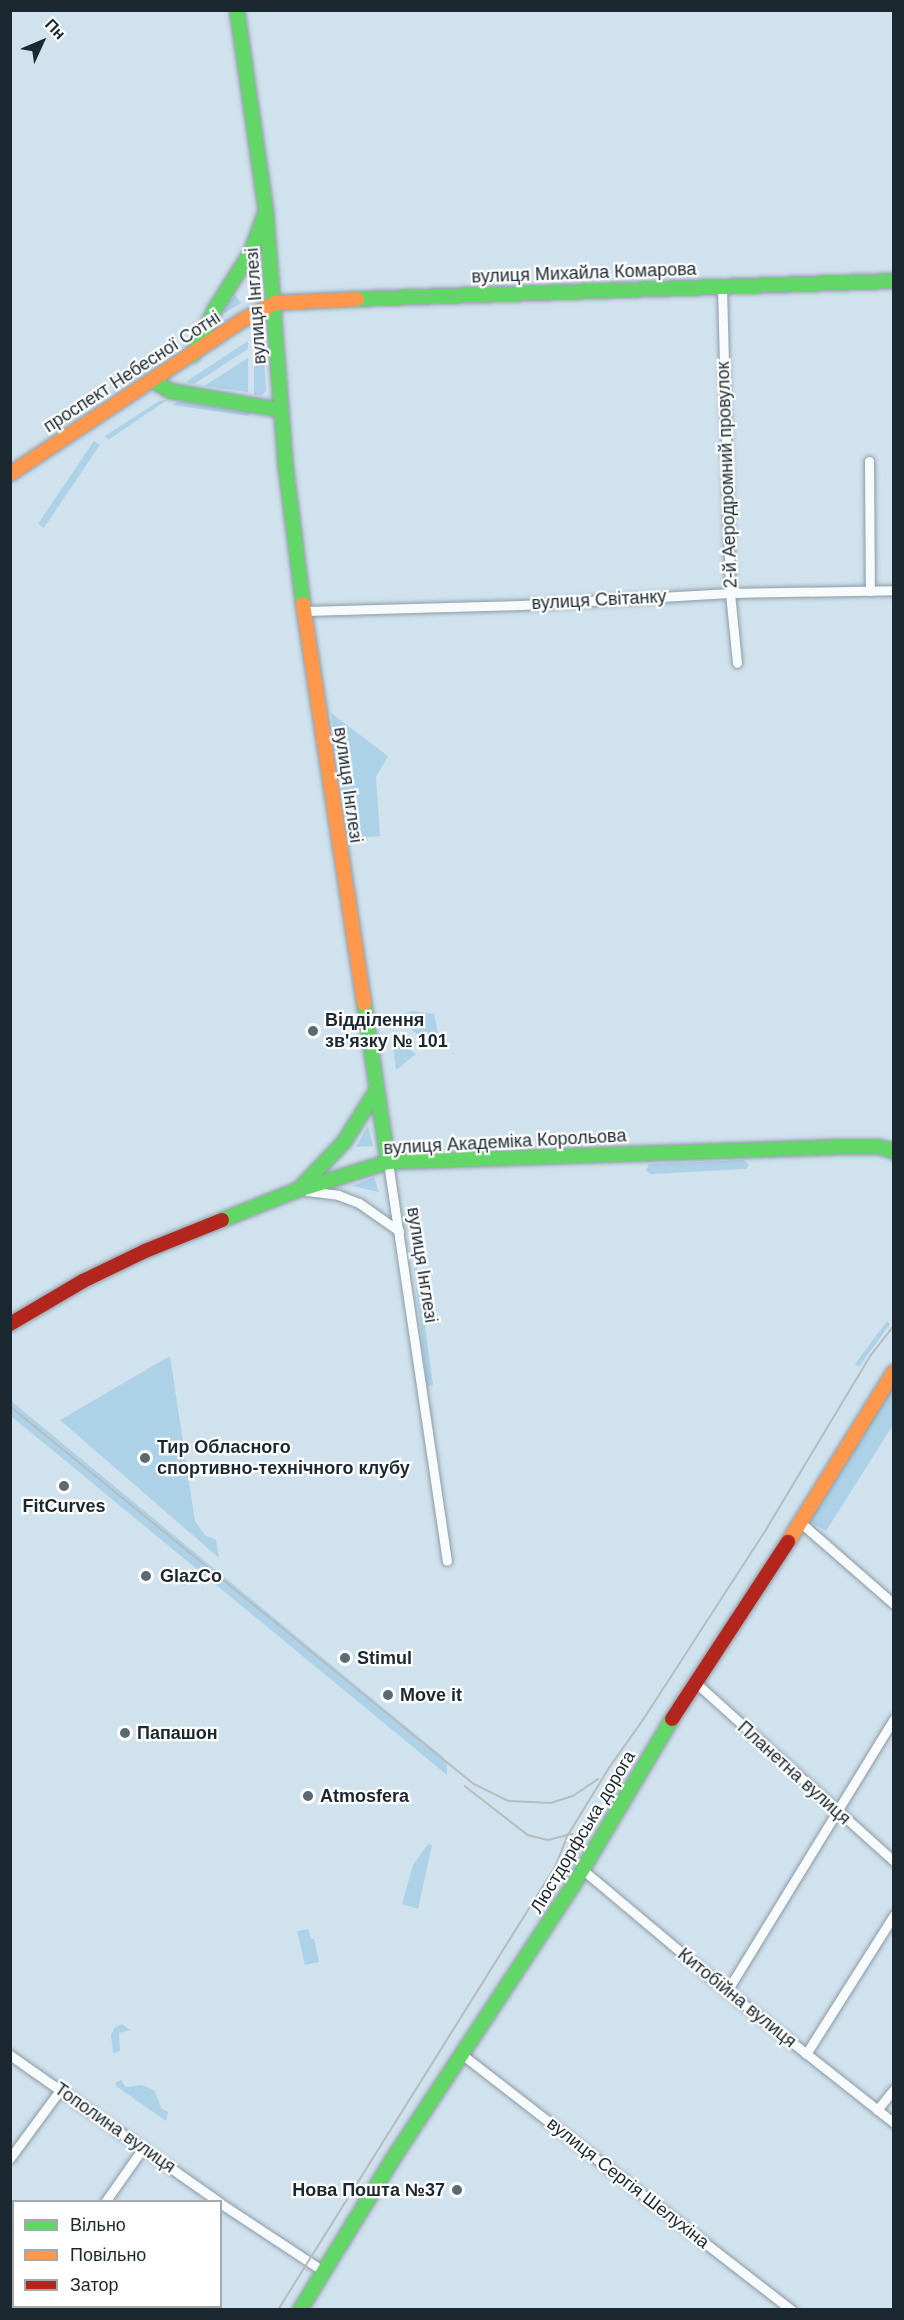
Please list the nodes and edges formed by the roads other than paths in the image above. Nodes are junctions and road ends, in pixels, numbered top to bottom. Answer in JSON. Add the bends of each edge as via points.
{"nodes":[{"id":1,"x":237,"y":10,"type":"edge"},
{"id":2,"x":266,"y":211,"type":"junction"},
{"id":3,"x":894,"y":281,"type":"edge"},
{"id":4,"x":722,"y":287,"type":"junction"},
{"id":5,"x":275,"y":303,"type":"junction"},
{"id":6,"x":192,"y":355,"type":"junction"},
{"id":7,"x":154,"y":381,"type":"junction"},
{"id":8,"x":281,"y":410,"type":"junction"},
{"id":9,"x":869,"y":461,"type":"dead end"},
{"id":10,"x":10,"y":474,"type":"edge"},
{"id":11,"x":894,"y":590,"type":"edge"},
{"id":12,"x":870,"y":591,"type":"junction"},
{"id":13,"x":730,"y":593,"type":"junction"},
{"id":14,"x":304,"y":611,"type":"junction"},
{"id":15,"x":736,"y":663,"type":"dead end"},
{"id":16,"x":376,"y":1091,"type":"junction"},
{"id":17,"x":893,"y":1151,"type":"edge"},
{"id":18,"x":388,"y":1162,"type":"junction"},
{"id":19,"x":295,"y":1191,"type":"junction"},
{"id":20,"x":399,"y":1231,"type":"junction"},
{"id":21,"x":10,"y":1324,"type":"edge"},
{"id":22,"x":894,"y":1372,"type":"edge"},
{"id":23,"x":801,"y":1523,"type":"junction"},
{"id":24,"x":447,"y":1561,"type":"dead end"},
{"id":25,"x":894,"y":1604,"type":"edge"},
{"id":26,"x":696,"y":1683,"type":"junction"},
{"id":27,"x":894,"y":1719,"type":"edge"},
{"id":28,"x":836,"y":1811,"type":"junction"},
{"id":29,"x":894,"y":1861,"type":"edge"},
{"id":30,"x":583,"y":1870,"type":"junction"},
{"id":31,"x":894,"y":1915,"type":"edge"},
{"id":32,"x":726,"y":1991,"type":"junction"},
{"id":33,"x":806,"y":2054,"type":"junction"},
{"id":34,"x":10,"y":2055,"type":"edge"},
{"id":35,"x":464,"y":2056,"type":"junction"},
{"id":36,"x":894,"y":2089,"type":"edge"},
{"id":37,"x":60,"y":2090,"type":"junction"},
{"id":38,"x":877,"y":2110,"type":"junction"},
{"id":39,"x":894,"y":2123,"type":"edge"},
{"id":40,"x":143,"y":2148,"type":"junction"},
{"id":41,"x":10,"y":2158,"type":"edge"},
{"id":42,"x":106,"y":2200,"type":"edge"},
{"id":43,"x":214,"y":2200,"type":"edge"},
{"id":44,"x":222,"y":2206,"type":"edge"},
{"id":45,"x":323,"y":2271,"type":"junction"},
{"id":46,"x":300,"y":2310,"type":"edge"},
{"id":47,"x":792,"y":2310,"type":"edge"}],
"edges":[{"from":1,"to":2,"type":"main road","name":"вулиця Інглезі"},
{"from":2,"to":5,"type":"main road","name":"вулиця Інглезі"},
{"from":2,"to":6,"type":"main road","via":[[251,252],[214,309]]},
{"from":3,"to":4,"type":"main road","name":"вулиця Михайла Комарова"},
{"from":4,"to":5,"type":"main road","name":"вулиця Михайла Комарова"},
{"from":4,"to":13,"type":"street","name":"2-й Аеродромний провулок"},
{"from":5,"to":6,"type":"main road","name":"проспект Небесної Сотні"},
{"from":5,"to":8,"type":"main road","name":"вулиця Інглезі"},
{"from":6,"to":7,"type":"main road","name":"проспект Небесної Сотні"},
{"from":7,"to":8,"type":"main road","via":[[170,391]]},
{"from":7,"to":10,"type":"main road","name":"проспект Небесної Сотні"},
{"from":8,"to":14,"type":"main road","name":"вулиця Інглезі"},
{"from":9,"to":12,"type":"street"},
{"from":11,"to":12,"type":"street","name":"вулиця Світанку"},
{"from":12,"to":13,"type":"street","name":"вулиця Світанку"},
{"from":13,"to":14,"type":"street","name":"вулиця Світанку","via":[[521,605]]},
{"from":13,"to":15,"type":"street","name":"2-й Аеродромний провулок"},
{"from":14,"to":16,"type":"main road","name":"вулиця Інглезі"},
{"from":16,"to":18,"type":"main road","name":"вулиця Інглезі"},
{"from":16,"to":19,"type":"main road","via":[[344,1142]]},
{"from":17,"to":18,"type":"main road","name":"вулиця Академіка Корольова","via":[[844,1146]]},
{"from":18,"to":19,"type":"main road","name":"вулиця Академіка Корольова"},
{"from":18,"to":20,"type":"street","name":"вулиця Інглезі"},
{"from":19,"to":20,"type":"street","via":[[338,1195],[359,1203]]},
{"from":19,"to":21,"type":"main road","name":"вулиця Академіка Корольова","via":[[136,1255]]},
{"from":20,"to":24,"type":"street","name":"вулиця Інглезі"},
{"from":22,"to":23,"type":"main road","name":"Люстдорфська дорога"},
{"from":23,"to":25,"type":"street"},
{"from":23,"to":26,"type":"main road","name":"Люстдорфська дорога"},
{"from":26,"to":28,"type":"street","name":"Планетна вулиця"},
{"from":26,"to":30,"type":"main road","name":"Люстдорфська дорога"},
{"from":27,"to":28,"type":"street"},
{"from":28,"to":29,"type":"street","name":"Планетна вулиця"},
{"from":28,"to":32,"type":"street"},
{"from":30,"to":32,"type":"street","name":"Китобійна вулиця"},
{"from":30,"to":35,"type":"main road","name":"Люстдорфська дорога"},
{"from":31,"to":33,"type":"street"},
{"from":32,"to":33,"type":"street","name":"Китобійна вулиця"},
{"from":33,"to":38,"type":"street","name":"Китобійна вулиця"},
{"from":34,"to":37,"type":"street","name":"Тополина вулиця"},
{"from":35,"to":45,"type":"main road","name":"Люстдорфська дорога","via":[[430,2102]]},
{"from":35,"to":47,"type":"street","name":"вулиця Сергія Шелухіна"},
{"from":36,"to":38,"type":"street"},
{"from":37,"to":40,"type":"street","name":"Тополина вулиця"},
{"from":37,"to":41,"type":"street"},
{"from":38,"to":39,"type":"street","name":"Китобійна вулиця"},
{"from":40,"to":42,"type":"street"},
{"from":40,"to":43,"type":"street","name":"Тополина вулиця"},
{"from":44,"to":45,"type":"street","name":"Тополина вулиця"},
{"from":45,"to":46,"type":"main road","name":"Люстдорфська дорога"}]}
